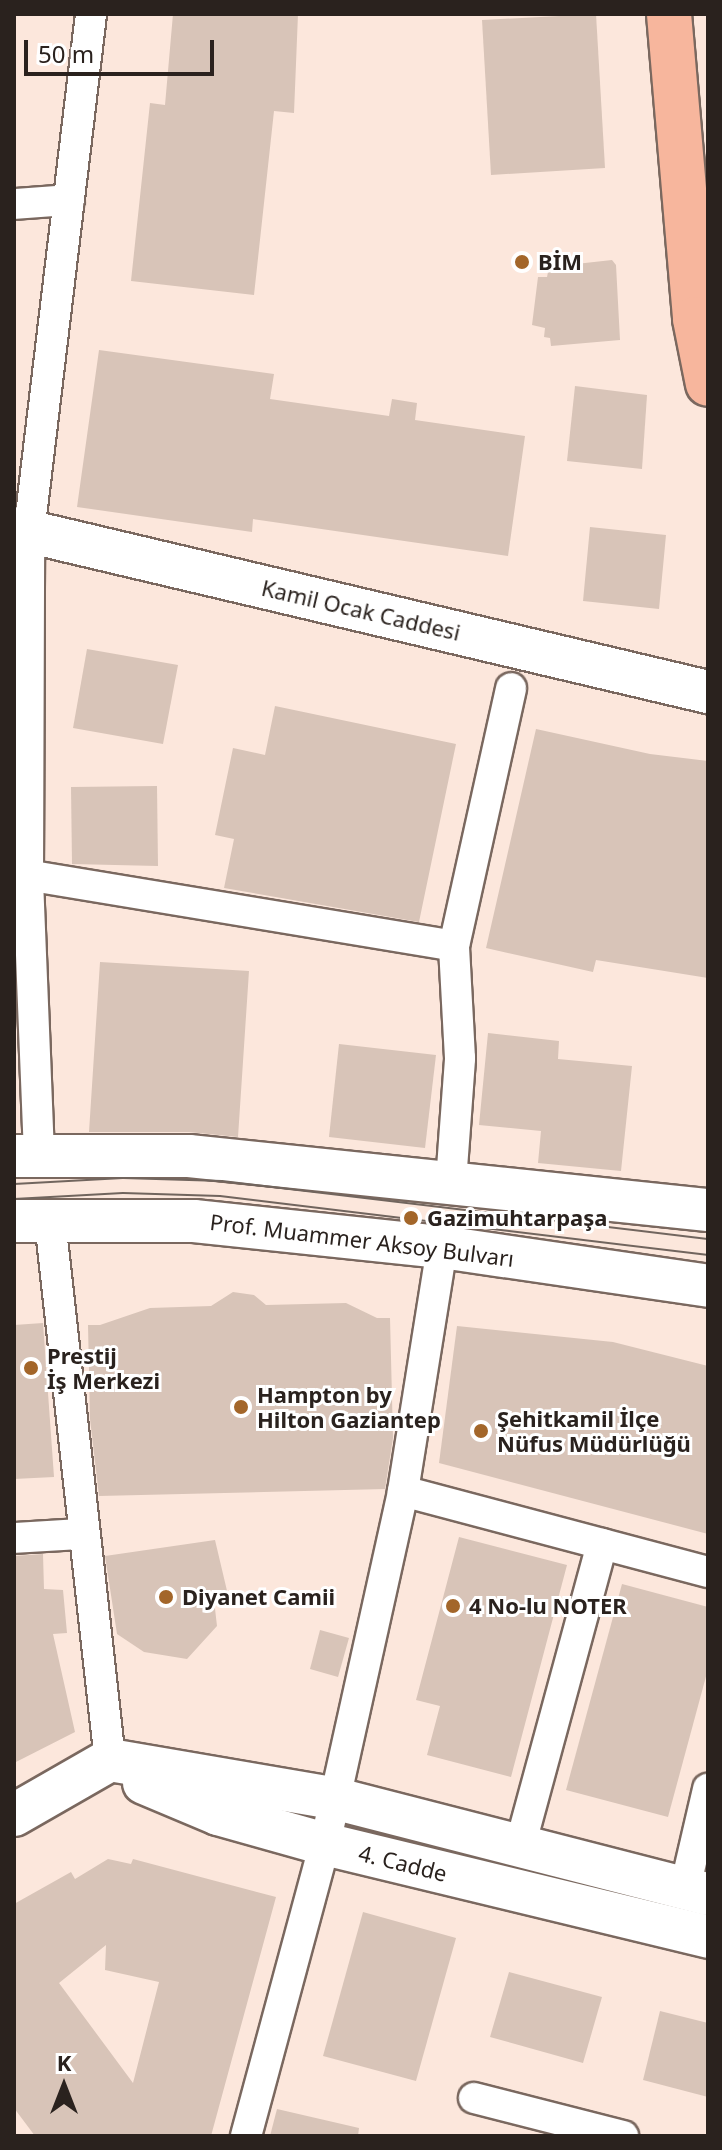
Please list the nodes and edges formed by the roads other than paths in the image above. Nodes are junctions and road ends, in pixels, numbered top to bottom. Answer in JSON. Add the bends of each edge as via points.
{"nodes":[{"id":1,"x":91,"y":14,"type":"edge"},
{"id":2,"x":669,"y":14,"type":"edge"},
{"id":3,"x":69,"y":200,"type":"junction"},
{"id":4,"x":14,"y":204,"type":"edge"},
{"id":5,"x":708,"y":384,"type":"edge"},
{"id":6,"x":22,"y":530,"type":"edge"},
{"id":7,"x":511,"y":688,"type":"dead end"},
{"id":8,"x":708,"y":692,"type":"edge"},
{"id":9,"x":21,"y":875,"type":"edge"},
{"id":10,"x":454,"y":946,"type":"junction"},
{"id":11,"x":27,"y":1155,"type":"edge"},
{"id":12,"x":451,"y":1182,"type":"junction"},
{"id":13,"x":708,"y":1210,"type":"edge"},
{"id":14,"x":32,"y":1221,"type":"edge"},
{"id":15,"x":442,"y":1247,"type":"junction"},
{"id":16,"x":708,"y":1286,"type":"edge"},
{"id":17,"x":403,"y":1491,"type":"junction"},
{"id":18,"x":82,"y":1534,"type":"junction"},
{"id":19,"x":14,"y":1538,"type":"edge"},
{"id":20,"x":602,"y":1544,"type":"junction"},
{"id":21,"x":708,"y":1572,"type":"edge"},
{"id":22,"x":110,"y":1760,"type":"junction"},
{"id":23,"x":708,"y":1789,"type":"edge"},
{"id":24,"x":333,"y":1798,"type":"junction"},
{"id":25,"x":14,"y":1815,"type":"edge"},
{"id":26,"x":325,"y":1844,"type":"junction"},
{"id":27,"x":520,"y":1846,"type":"junction"},
{"id":28,"x":696,"y":1891,"type":"edge"},
{"id":29,"x":708,"y":1937,"type":"edge"},
{"id":30,"x":474,"y":2098,"type":"dead end"},
{"id":31,"x":542,"y":2126,"type":"edge"},
{"id":32,"x":246,"y":2136,"type":"edge"},
{"id":33,"x":623,"y":2136,"type":"edge"}],
"edges":[{"from":1,"to":3,"type":"street"},
{"from":2,"to":5,"type":"main road","via":[[692,291]]},
{"from":3,"to":4,"type":"street"},
{"from":3,"to":6,"type":"street"},
{"from":6,"to":8,"type":"street","name":"Kamil Ocak Caddesi"},
{"from":6,"to":9,"type":"street"},
{"from":7,"to":10,"type":"street"},
{"from":9,"to":10,"type":"street"},
{"from":9,"to":11,"type":"street"},
{"from":10,"to":12,"type":"street","via":[[460,1058]]},
{"from":11,"to":12,"type":"street","via":[[189,1156]]},
{"from":12,"to":13,"type":"street"},
{"from":14,"to":15,"type":"street","name":"Prof. Muammer Aksoy Bulvarı","via":[[194,1221]]},
{"from":14,"to":18,"type":"street"},
{"from":15,"to":16,"type":"street","name":"Prof. Muammer Aksoy Bulvarı"},
{"from":15,"to":17,"type":"street"},
{"from":17,"to":20,"type":"street"},
{"from":17,"to":24,"type":"street"},
{"from":18,"to":19,"type":"street"},
{"from":18,"to":22,"type":"street"},
{"from":20,"to":21,"type":"street"},
{"from":20,"to":27,"type":"street"},
{"from":22,"to":24,"type":"street"},
{"from":22,"to":25,"type":"street"},
{"from":22,"to":26,"type":"street","name":"4. Cadde","via":[[141,1782],[218,1814]]},
{"from":23,"to":28,"type":"street"},
{"from":24,"to":26,"type":"street"},
{"from":24,"to":27,"type":"street"},
{"from":26,"to":29,"type":"street","name":"4. Cadde"},
{"from":26,"to":32,"type":"street"},
{"from":27,"to":28,"type":"street"},
{"from":30,"to":31,"type":"street"},
{"from":31,"to":33,"type":"street"}]}
